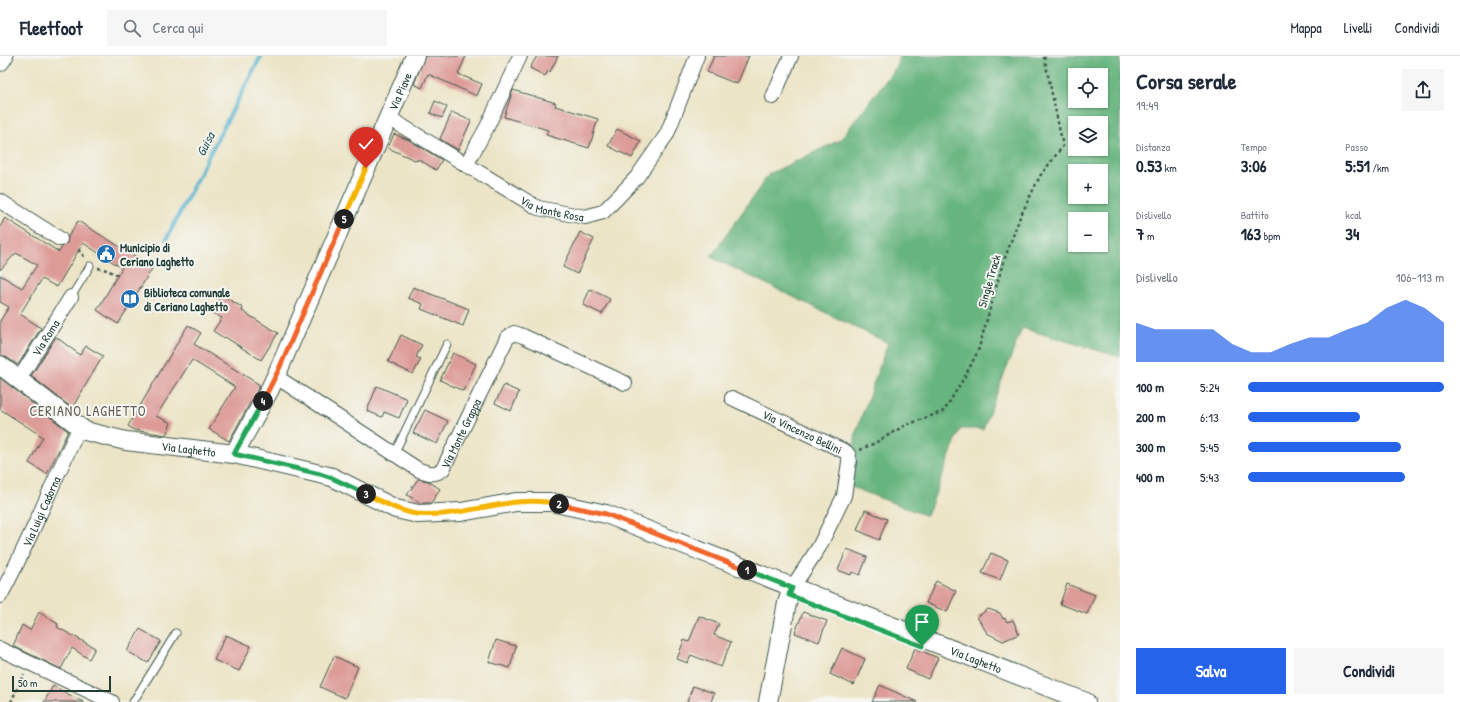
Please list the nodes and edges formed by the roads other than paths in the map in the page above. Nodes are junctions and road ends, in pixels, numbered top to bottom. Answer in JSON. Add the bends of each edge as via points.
{"nodes":[{"id":1,"x":4,"y":56,"type":"edge"},
{"id":2,"x":415,"y":56,"type":"edge"},
{"id":3,"x":520,"y":56,"type":"edge"},
{"id":4,"x":697,"y":56,"type":"edge"},
{"id":5,"x":791,"y":56,"type":"edge"},
{"id":6,"x":0,"y":62,"type":"edge"},
{"id":7,"x":773,"y":97,"type":"dead end"},
{"id":8,"x":387,"y":118,"type":"junction"},
{"id":9,"x":466,"y":165,"type":"junction"},
{"id":10,"x":0,"y":201,"type":"edge"},
{"id":11,"x":60,"y":239,"type":"dead end"},
{"id":12,"x":90,"y":266,"type":"dead end"},
{"id":13,"x":71,"y":297,"type":"joint"},
{"id":14,"x":447,"y":344,"type":"dead end"},
{"id":15,"x":0,"y":364,"type":"edge"},
{"id":16,"x":276,"y":376,"type":"junction"},
{"id":17,"x":19,"y":379,"type":"junction"},
{"id":18,"x":625,"y":383,"type":"dead end"},
{"id":19,"x":732,"y":398,"type":"dead end"},
{"id":20,"x":85,"y":431,"type":"junction"},
{"id":21,"x":234,"y":454,"type":"junction"},
{"id":22,"x":394,"y":454,"type":"junction"},
{"id":23,"x":792,"y":588,"type":"junction"},
{"id":24,"x":0,"y":596,"type":"edge"},
{"id":25,"x":176,"y":633,"type":"dead end"},
{"id":26,"x":0,"y":649,"type":"edge"},
{"id":27,"x":112,"y":702,"type":"edge"},
{"id":28,"x":133,"y":702,"type":"edge"},
{"id":29,"x":768,"y":702,"type":"edge"},
{"id":30,"x":1086,"y":702,"type":"edge"}],
"edges":[{"from":1,"to":6,"type":"street"},
{"from":2,"to":8,"type":"street","name":"Via Piave"},
{"from":3,"to":9,"type":"street"},
{"from":4,"to":9,"type":"street","name":"Via Monte Rosa","via":[[667,134],[637,177],[603,212],[585,217],[538,208]]},
{"from":5,"to":7,"type":"street"},
{"from":8,"to":9,"type":"street","name":"Via Monte Rosa"},
{"from":8,"to":16,"type":"street","name":"Via Piave"},
{"from":10,"to":11,"type":"street"},
{"from":12,"to":13,"type":"lane"},
{"from":13,"to":17,"type":"street","name":"Via Roma"},
{"from":14,"to":22,"type":"lane"},
{"from":15,"to":17,"type":"street"},
{"from":16,"to":21,"type":"street","name":"Via Piave"},
{"from":16,"to":22,"type":"street","name":"Via Monte Grappa"},
{"from":17,"to":20,"type":"street"},
{"from":18,"to":22,"type":"street","name":"Via Monte Grappa","via":[[514,333],[507,338],[443,469],[432,474],[419,470]]},
{"from":19,"to":23,"type":"street","name":"Via Vincenzo Bellini","via":[[846,452],[849,456],[844,496],[819,547]]},
{"from":20,"to":21,"type":"street","name":"Via Laghetto","via":[[126,441]]},
{"from":20,"to":24,"type":"street","name":"Via Luigi Cadorna","via":[[77,433],[19,562]]},
{"from":21,"to":23,"type":"street","name":"Via Laghetto","via":[[332,478],[396,509],[418,514],[461,512],[516,502],[551,502],[606,514]]},
{"from":23,"to":29,"type":"street"},
{"from":23,"to":30,"type":"street","name":"Via Laghetto"},
{"from":25,"to":28,"type":"lane"},
{"from":26,"to":27,"type":"street"}]}
